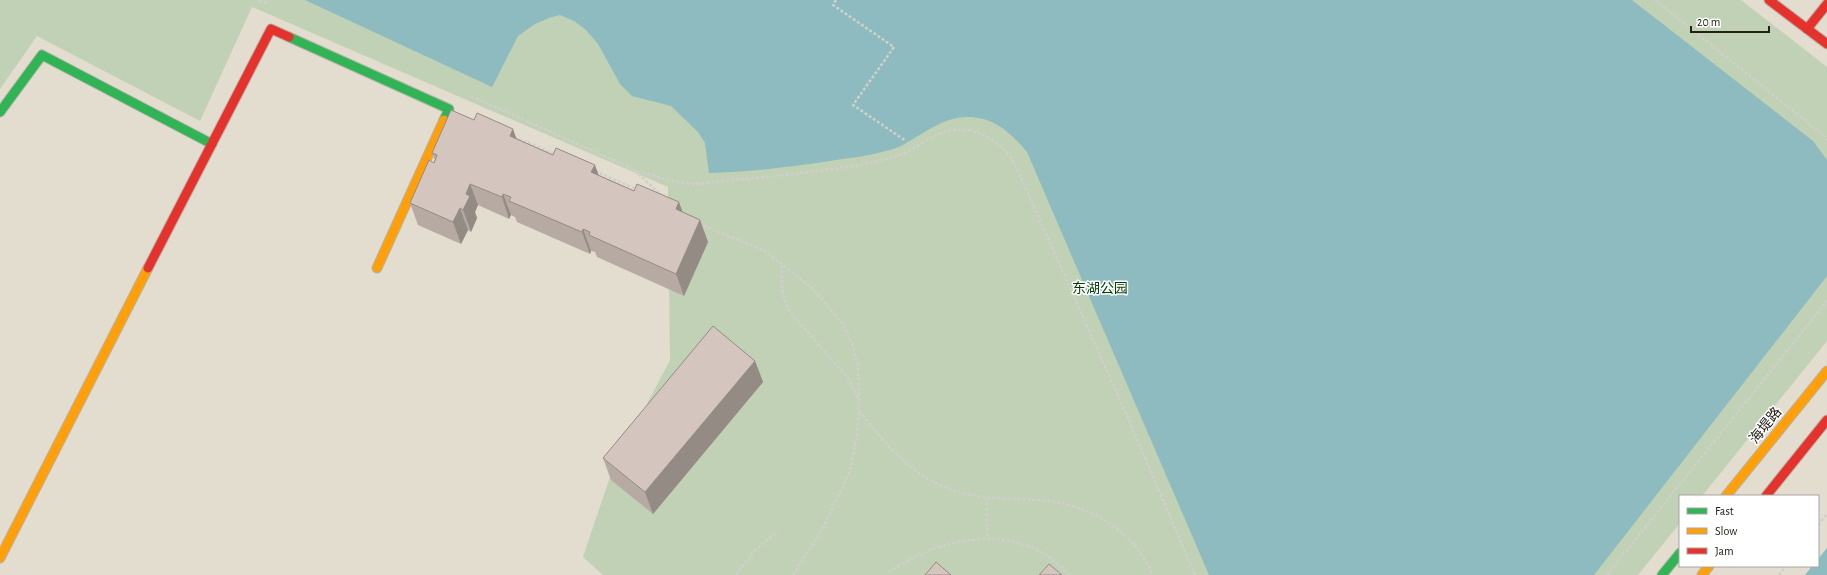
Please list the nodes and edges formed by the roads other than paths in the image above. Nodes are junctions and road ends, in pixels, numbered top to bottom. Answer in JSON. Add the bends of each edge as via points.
{"nodes":[{"id":1,"x":1769,"y":0,"type":"edge"},
{"id":2,"x":1827,"y":4,"type":"edge"},
{"id":3,"x":1807,"y":29,"type":"junction"},
{"id":4,"x":1827,"y":44,"type":"edge"},
{"id":5,"x":0,"y":112,"type":"edge"},
{"id":6,"x":212,"y":144,"type":"junction"},
{"id":7,"x":377,"y":268,"type":"dead end"},
{"id":8,"x":1827,"y":371,"type":"edge"},
{"id":9,"x":1827,"y":420,"type":"edge"},
{"id":10,"x":1727,"y":495,"type":"edge"},
{"id":11,"x":1767,"y":495,"type":"edge"},
{"id":12,"x":1679,"y":553,"type":"edge"},
{"id":13,"x":0,"y":558,"type":"edge"},
{"id":14,"x":1708,"y":567,"type":"edge"},
{"id":15,"x":1662,"y":575,"type":"edge"},
{"id":16,"x":1702,"y":575,"type":"edge"}],
"edges":[{"from":1,"to":3,"type":"street"},
{"from":2,"to":3,"type":"street"},
{"from":3,"to":4,"type":"street"},
{"from":5,"to":6,"type":"street","via":[[42,55]]},
{"from":6,"to":7,"type":"street","via":[[271,29],[449,109]]},
{"from":6,"to":13,"type":"street"},
{"from":8,"to":10,"type":"street","name":"海堤路"},
{"from":9,"to":11,"type":"street"},
{"from":12,"to":15,"type":"street"},
{"from":14,"to":16,"type":"street"}]}
